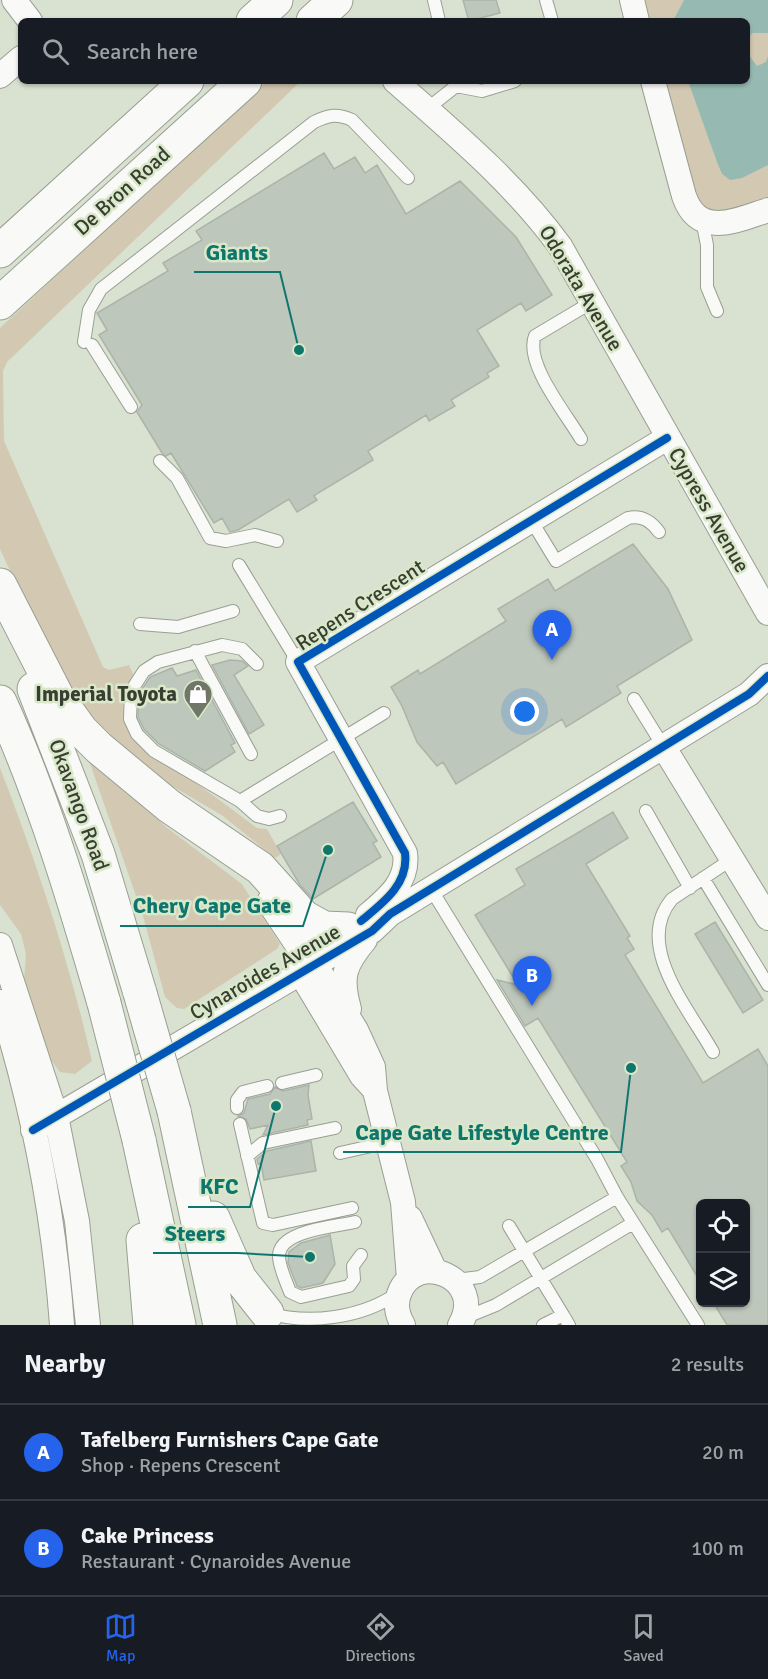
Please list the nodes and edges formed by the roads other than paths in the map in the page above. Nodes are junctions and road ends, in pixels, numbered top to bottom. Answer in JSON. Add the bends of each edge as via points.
{"nodes":[{"id":1,"x":14,"y":0,"type":"edge"},
{"id":2,"x":276,"y":0,"type":"edge"},
{"id":3,"x":434,"y":0,"type":"edge"},
{"id":4,"x":546,"y":0,"type":"edge"},
{"id":5,"x":632,"y":0,"type":"edge"},
{"id":6,"x":28,"y":18,"type":"edge"},
{"id":7,"x":256,"y":18,"type":"edge"},
{"id":8,"x":438,"y":18,"type":"edge"},
{"id":9,"x":551,"y":18,"type":"edge"},
{"id":10,"x":636,"y":18,"type":"edge"},
{"id":11,"x":18,"y":61,"type":"edge"},
{"id":12,"x":0,"y":76,"type":"edge"},
{"id":13,"x":184,"y":84,"type":"edge"},
{"id":14,"x":242,"y":84,"type":"edge"},
{"id":15,"x":398,"y":84,"type":"edge"},
{"id":16,"x":455,"y":84,"type":"edge"},
{"id":17,"x":505,"y":84,"type":"edge"},
{"id":18,"x":654,"y":84,"type":"edge"},
{"id":19,"x":427,"y":109,"type":"junction"},
{"id":20,"x":408,"y":178,"type":"dead end"},
{"id":21,"x":768,"y":210,"type":"edge"},
{"id":22,"x":702,"y":220,"type":"junction"},
{"id":23,"x":0,"y":250,"type":"edge"},
{"id":24,"x":592,"y":302,"type":"junction"},
{"id":25,"x":0,"y":303,"type":"edge"},
{"id":26,"x":717,"y":311,"type":"dead end"},
{"id":27,"x":131,"y":407,"type":"dead end"},
{"id":28,"x":668,"y":438,"type":"junction"},
{"id":29,"x":581,"y":439,"type":"dead end"},
{"id":30,"x":160,"y":461,"type":"dead end"},
{"id":31,"x":531,"y":520,"type":"junction"},
{"id":32,"x":658,"y":532,"type":"dead end"},
{"id":33,"x":277,"y":541,"type":"dead end"},
{"id":34,"x":238,"y":565,"type":"dead end"},
{"id":35,"x":0,"y":585,"type":"edge"},
{"id":36,"x":0,"y":603,"type":"edge"},
{"id":37,"x":233,"y":611,"type":"dead end"},
{"id":38,"x":768,"y":613,"type":"edge"},
{"id":39,"x":140,"y":624,"type":"dead end"},
{"id":40,"x":195,"y":651,"type":"junction"},
{"id":41,"x":298,"y":662,"type":"junction"},
{"id":42,"x":257,"y":664,"type":"dead end"},
{"id":43,"x":768,"y":676,"type":"edge"},
{"id":44,"x":634,"y":699,"type":"dead end"},
{"id":45,"x":0,"y":702,"type":"edge"},
{"id":46,"x":384,"y":713,"type":"dead end"},
{"id":47,"x":341,"y":739,"type":"junction"},
{"id":48,"x":663,"y":746,"type":"junction"},
{"id":49,"x":251,"y":754,"type":"dead end"},
{"id":50,"x":240,"y":801,"type":"junction"},
{"id":51,"x":646,"y":811,"type":"dead end"},
{"id":52,"x":280,"y":816,"type":"dead end"},
{"id":53,"x":226,"y":846,"type":"junction"},
{"id":54,"x":732,"y":859,"type":"junction"},
{"id":55,"x":704,"y":878,"type":"junction"},
{"id":56,"x":690,"y":888,"type":"junction"},
{"id":57,"x":431,"y":889,"type":"junction"},
{"id":58,"x":768,"y":918,"type":"edge"},
{"id":59,"x":360,"y":927,"type":"junction"},
{"id":60,"x":0,"y":945,"type":"edge"},
{"id":61,"x":306,"y":962,"type":"junction"},
{"id":62,"x":768,"y":985,"type":"edge"},
{"id":63,"x":0,"y":1002,"type":"edge"},
{"id":64,"x":356,"y":1030,"type":"junction"},
{"id":65,"x":713,"y":1052,"type":"dead end"},
{"id":66,"x":316,"y":1075,"type":"dead end"},
{"id":67,"x":282,"y":1083,"type":"dead end"},
{"id":68,"x":267,"y":1086,"type":"dead end"},
{"id":69,"x":375,"y":1091,"type":"junction"},
{"id":70,"x":237,"y":1108,"type":"dead end"},
{"id":71,"x":56,"y":1116,"type":"junction"},
{"id":72,"x":177,"y":1120,"type":"junction"},
{"id":73,"x":240,"y":1124,"type":"dead end"},
{"id":74,"x":335,"y":1128,"type":"dead end"},
{"id":75,"x":33,"y":1130,"type":"junction"},
{"id":76,"x":389,"y":1142,"type":"junction"},
{"id":77,"x":340,"y":1153,"type":"dead end"},
{"id":78,"x":247,"y":1156,"type":"junction"},
{"id":79,"x":147,"y":1178,"type":"junction"},
{"id":80,"x":616,"y":1197,"type":"junction"},
{"id":81,"x":403,"y":1202,"type":"junction"},
{"id":82,"x":352,"y":1208,"type":"dead end"},
{"id":83,"x":355,"y":1222,"type":"dead end"},
{"id":84,"x":633,"y":1223,"type":"junction"},
{"id":85,"x":509,"y":1226,"type":"dead end"},
{"id":86,"x":525,"y":1251,"type":"junction"},
{"id":87,"x":361,"y":1255,"type":"dead end"},
{"id":88,"x":445,"y":1276,"type":"junction"},
{"id":89,"x":541,"y":1279,"type":"junction"},
{"id":90,"x":404,"y":1285,"type":"junction"},
{"id":91,"x":270,"y":1319,"type":"edge"},
{"id":92,"x":566,"y":1320,"type":"edge"},
{"id":93,"x":462,"y":1321,"type":"edge"},
{"id":94,"x":400,"y":1324,"type":"edge"},
{"id":95,"x":62,"y":1325,"type":"edge"},
{"id":96,"x":88,"y":1325,"type":"edge"},
{"id":97,"x":150,"y":1325,"type":"edge"},
{"id":98,"x":179,"y":1325,"type":"edge"},
{"id":99,"x":220,"y":1325,"type":"edge"},
{"id":100,"x":543,"y":1325,"type":"edge"},
{"id":101,"x":698,"y":1325,"type":"edge"}],
"edges":[{"from":1,"to":6,"type":"street"},
{"from":2,"to":7,"type":"main road"},
{"from":3,"to":8,"type":"lane"},
{"from":4,"to":9,"type":"lane"},
{"from":5,"to":10,"type":"street"},
{"from":11,"to":12,"type":"street"},
{"from":13,"to":23,"type":"main road","name":"De Bron Road"},
{"from":14,"to":25,"type":"main road","name":"De Bron Road"},
{"from":15,"to":19,"type":"street","name":"Odorata Avenue"},
{"from":16,"to":17,"type":"lane","via":[[468,91],[482,91]]},
{"from":16,"to":19,"type":"lane"},
{"from":18,"to":22,"type":"street","via":[[686,203]]},
{"from":19,"to":24,"type":"street","name":"Odorata Avenue","via":[[527,204],[560,246]]},
{"from":20,"to":27,"type":"lane","via":[[352,120],[328,116],[314,122],[101,289],[89,310],[88,343]]},
{"from":21,"to":22,"type":"street","via":[[720,223]]},
{"from":22,"to":26,"type":"lane","via":[[707,244],[707,286]]},
{"from":24,"to":28,"type":"street","name":"Odorata Avenue"},
{"from":24,"to":29,"type":"lane","via":[[535,336],[531,345],[537,367]]},
{"from":28,"to":31,"type":"street","name":"Repens Crescent"},
{"from":28,"to":38,"type":"street","name":"Cypress Avenue"},
{"from":30,"to":33,"type":"lane","via":[[177,478],[210,538],[226,541],[255,535]]},
{"from":31,"to":32,"type":"lane","via":[[556,561],[628,518],[648,520]]},
{"from":31,"to":41,"type":"street","name":"Repens Crescent"},
{"from":34,"to":41,"type":"lane"},
{"from":35,"to":53,"type":"main road","via":[[52,688],[81,730],[148,790]]},
{"from":36,"to":72,"type":"main road","name":"Okavango Road","bridge":true,"via":[[115,906]]},
{"from":37,"to":39,"type":"lane","via":[[178,627]]},
{"from":40,"to":42,"type":"lane","via":[[234,646]]},
{"from":40,"to":49,"type":"lane"},
{"from":40,"to":50,"type":"lane","via":[[165,659],[144,671],[131,691],[130,719],[137,734],[154,751]]},
{"from":41,"to":47,"type":"street","name":"Repens Crescent"},
{"from":43,"to":48,"type":"street","via":[[758,688]]},
{"from":44,"to":48,"type":"lane"},
{"from":45,"to":79,"type":"main road","name":"Okavango Road","bridge":true,"via":[[66,869]]},
{"from":46,"to":47,"type":"lane"},
{"from":47,"to":50,"type":"lane"},
{"from":47,"to":59,"type":"street","name":"Repens Crescent","via":[[402,845],[406,863],[392,894]]},
{"from":48,"to":54,"type":"street"},
{"from":48,"to":57,"type":"street","name":"Cynaroides Avenue"},
{"from":50,"to":52,"type":"lane","via":[[264,819]]},
{"from":51,"to":56,"type":"lane"},
{"from":53,"to":59,"type":"main road","via":[[260,868],[304,917],[324,928]]},
{"from":53,"to":61,"type":"main road","via":[[252,872]]},
{"from":54,"to":55,"type":"lane"},
{"from":54,"to":58,"type":"street"},
{"from":55,"to":56,"type":"lane"},
{"from":55,"to":62,"type":"lane"},
{"from":56,"to":65,"type":"lane","via":[[665,908],[657,935],[658,948],[662,962]]},
{"from":57,"to":59,"type":"street","name":"Cynaroides Avenue"},
{"from":57,"to":80,"type":"lane","via":[[597,1159]]},
{"from":59,"to":61,"type":"street","name":"Cynaroides Avenue"},
{"from":59,"to":64,"type":"street","via":[[343,978]]},
{"from":60,"to":71,"type":"street"},
{"from":61,"to":64,"type":"street"},
{"from":61,"to":69,"type":"street","via":[[362,1076]]},
{"from":61,"to":71,"type":"street","name":"Cynaroides Avenue","via":[[226,1003],[201,1029]]},
{"from":63,"to":75,"type":"street"},
{"from":64,"to":69,"type":"street","via":[[373,1067]]},
{"from":66,"to":67,"type":"lane"},
{"from":68,"to":70,"type":"lane","via":[[243,1092]]},
{"from":69,"to":76,"type":"street"},
{"from":71,"to":75,"type":"street","name":"Cynaroides Avenue"},
{"from":71,"to":96,"type":"street","via":[[77,1221]]},
{"from":72,"to":91,"type":"main road","via":[[233,1266]]},
{"from":72,"to":99,"type":"main road","name":"Okavango Road"},
{"from":73,"to":78,"type":"lane"},
{"from":74,"to":78,"type":"lane","via":[[263,1143]]},
{"from":75,"to":95,"type":"street","via":[[55,1250]]},
{"from":76,"to":77,"type":"lane"},
{"from":76,"to":81,"type":"street"},
{"from":78,"to":82,"type":"lane","via":[[262,1223],[273,1225]]},
{"from":79,"to":97,"type":"main road","via":[[141,1214]]},
{"from":79,"to":98,"type":"main road","name":"Okavango Road"},
{"from":80,"to":84,"type":"lane"},
{"from":80,"to":86,"type":"lane"},
{"from":81,"to":88,"type":"street"},
{"from":81,"to":90,"type":"street"},
{"from":83,"to":87,"type":"lane","via":[[292,1236],[283,1244],[279,1259],[290,1292],[301,1297],[349,1286],[354,1279],[353,1266]]},
{"from":84,"to":89,"type":"lane"},
{"from":84,"to":101,"type":"lane"},
{"from":85,"to":86,"type":"lane"},
{"from":86,"to":88,"type":"lane","via":[[480,1277]]},
{"from":86,"to":89,"type":"lane"},
{"from":88,"to":90,"type":"street","via":[[417,1274]]},
{"from":88,"to":93,"type":"street","via":[[464,1294]]},
{"from":89,"to":92,"type":"lane"},
{"from":89,"to":93,"type":"lane"},
{"from":90,"to":91,"type":"lane","via":[[376,1308],[327,1321],[293,1323]]},
{"from":90,"to":94,"type":"street","via":[[397,1308]]},
{"from":92,"to":100,"type":"lane"}]}
